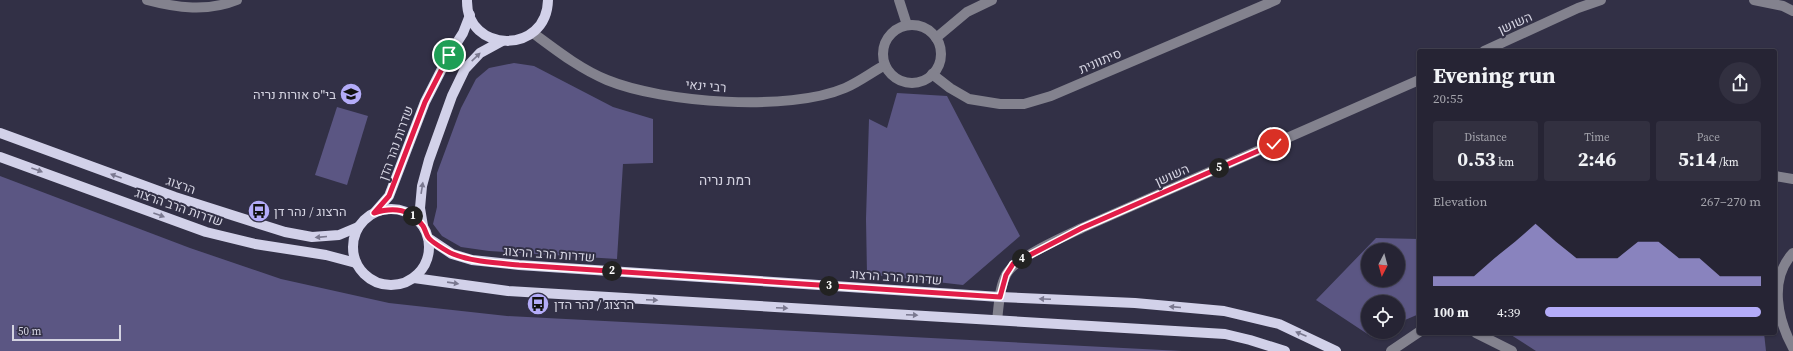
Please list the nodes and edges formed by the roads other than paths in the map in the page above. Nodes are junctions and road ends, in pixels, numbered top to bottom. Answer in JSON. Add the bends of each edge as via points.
{"nodes":[{"id":1,"x":147,"y":0,"type":"edge"},
{"id":2,"x":237,"y":0,"type":"edge"},
{"id":3,"x":467,"y":0,"type":"edge"},
{"id":4,"x":548,"y":0,"type":"edge"},
{"id":5,"x":899,"y":0,"type":"edge"},
{"id":6,"x":992,"y":0,"type":"edge"},
{"id":7,"x":1276,"y":0,"type":"edge"},
{"id":8,"x":1601,"y":0,"type":"edge"},
{"id":9,"x":1754,"y":0,"type":"edge"},
{"id":10,"x":1792,"y":0,"type":"edge"},
{"id":11,"x":1783,"y":6,"type":"junction"},
{"id":12,"x":1793,"y":11,"type":"edge"},
{"id":13,"x":470,"y":15,"type":"junction"},
{"id":14,"x":907,"y":25,"type":"junction"},
{"id":15,"x":533,"y":33,"type":"junction"},
{"id":16,"x":936,"y":38,"type":"junction"},
{"id":17,"x":502,"y":41,"type":"junction"},
{"id":18,"x":1488,"y":49,"type":"edge"},
{"id":19,"x":885,"y":65,"type":"junction"},
{"id":20,"x":932,"y":74,"type":"junction"},
{"id":21,"x":1417,"y":81,"type":"edge"},
{"id":22,"x":0,"y":133,"type":"edge"},
{"id":23,"x":0,"y":157,"type":"edge"},
{"id":24,"x":1777,"y":176,"type":"edge"},
{"id":25,"x":1793,"y":179,"type":"edge"},
{"id":26,"x":374,"y":213,"type":"junction"},
{"id":27,"x":358,"y":227,"type":"junction"},
{"id":28,"x":423,"y":227,"type":"junction"},
{"id":29,"x":428,"y":238,"type":"junction"},
{"id":30,"x":1793,"y":253,"type":"edge"},
{"id":31,"x":356,"y":262,"type":"junction"},
{"id":32,"x":414,"y":278,"type":"junction"},
{"id":33,"x":1000,"y":297,"type":"junction"},
{"id":34,"x":997,"y":320,"type":"junction"},
{"id":35,"x":1417,"y":333,"type":"edge"},
{"id":36,"x":1417,"y":333,"type":"edge"},
{"id":37,"x":1480,"y":335,"type":"edge"},
{"id":38,"x":1793,"y":348,"type":"edge"},
{"id":39,"x":1285,"y":351,"type":"edge"},
{"id":40,"x":1336,"y":351,"type":"edge"},
{"id":41,"x":1391,"y":351,"type":"edge"},
{"id":42,"x":1405,"y":351,"type":"edge"},
{"id":43,"x":1512,"y":351,"type":"edge"}],
"edges":[{"from":1,"to":2,"type":"street","via":[[176,6],[207,8]]},
{"from":3,"to":13,"type":"main road"},
{"from":4,"to":15,"type":"main road","via":[[541,24]]},
{"from":5,"to":14,"type":"street"},
{"from":6,"to":16,"type":"street","via":[[967,12]]},
{"from":7,"to":20,"type":"street","name":"סיתוונית","via":[[1051,96],[1024,104],[1000,104],[969,99]]},
{"from":8,"to":18,"type":"street","name":"השושן"},
{"from":9,"to":11,"type":"street"},
{"from":10,"to":11,"type":"street"},
{"from":11,"to":12,"type":"street"},
{"from":13,"to":17,"type":"main road","via":[[479,30],[493,39]]},
{"from":13,"to":26,"type":"main road","name":"שדרות נהר הדן","via":[[463,33],[425,102],[389,196]]},
{"from":14,"to":16,"type":"street","via":[[924,27]]},
{"from":14,"to":19,"type":"street","via":[[896,29],[885,41]]},
{"from":15,"to":17,"type":"main road","via":[[513,41]]},
{"from":15,"to":19,"type":"street","name":"רבי ינאי","via":[[566,57],[606,80],[641,91],[688,98],[761,102],[809,98],[845,88]]},
{"from":16,"to":20,"type":"street","via":[[942,54],[939,66]]},
{"from":28,"to":17,"type":"main road","one_way":true,"via":[[420,208],[422,186],[452,96],[465,68],[480,53]]},
{"from":19,"to":20,"type":"street","via":[[892,75],[908,83],[918,83],[928,79]]},
{"from":21,"to":33,"type":"street","name":"השושן","via":[[1075,232],[1013,264],[1006,275]]},
{"from":27,"to":22,"type":"main road","name":"הרצוג","one_way":true,"via":[[339,235],[312,237],[285,232],[175,197]]},
{"from":23,"to":31,"type":"main road","name":"שדרות הרב הרצוג","one_way":true,"via":[[206,232],[255,244]]},
{"from":24,"to":25,"type":"street"},
{"from":26,"to":27,"type":"main road"},
{"from":26,"to":28,"type":"main road","via":[[387,209],[406,212],[416,218]]},
{"from":27,"to":31,"type":"main road","via":[[353,238]]},
{"from":28,"to":29,"type":"main road"},
{"from":29,"to":32,"type":"main road","via":[[427,261]]},
{"from":29,"to":33,"type":"main road","name":"שדרות הרב הרצוג","via":[[452,254],[472,260],[519,265]]},
{"from":30,"to":38,"type":"street","via":[[1781,274],[1778,306],[1784,331]]},
{"from":31,"to":32,"type":"main road","via":[[371,280],[381,284],[393,285]]},
{"from":32,"to":34,"type":"main road","one_way":true,"via":[[508,291]]},
{"from":33,"to":34,"type":"street","name":"השושן"},
{"from":40,"to":33,"type":"main road","name":"שדרות הרב הרצוג","one_way":true,"via":[[1279,324],[1224,311]]},
{"from":34,"to":39,"type":"main road","via":[[1225,334]]},
{"from":35,"to":41,"type":"street"},
{"from":36,"to":42,"type":"street"},
{"from":37,"to":43,"type":"street"}]}
